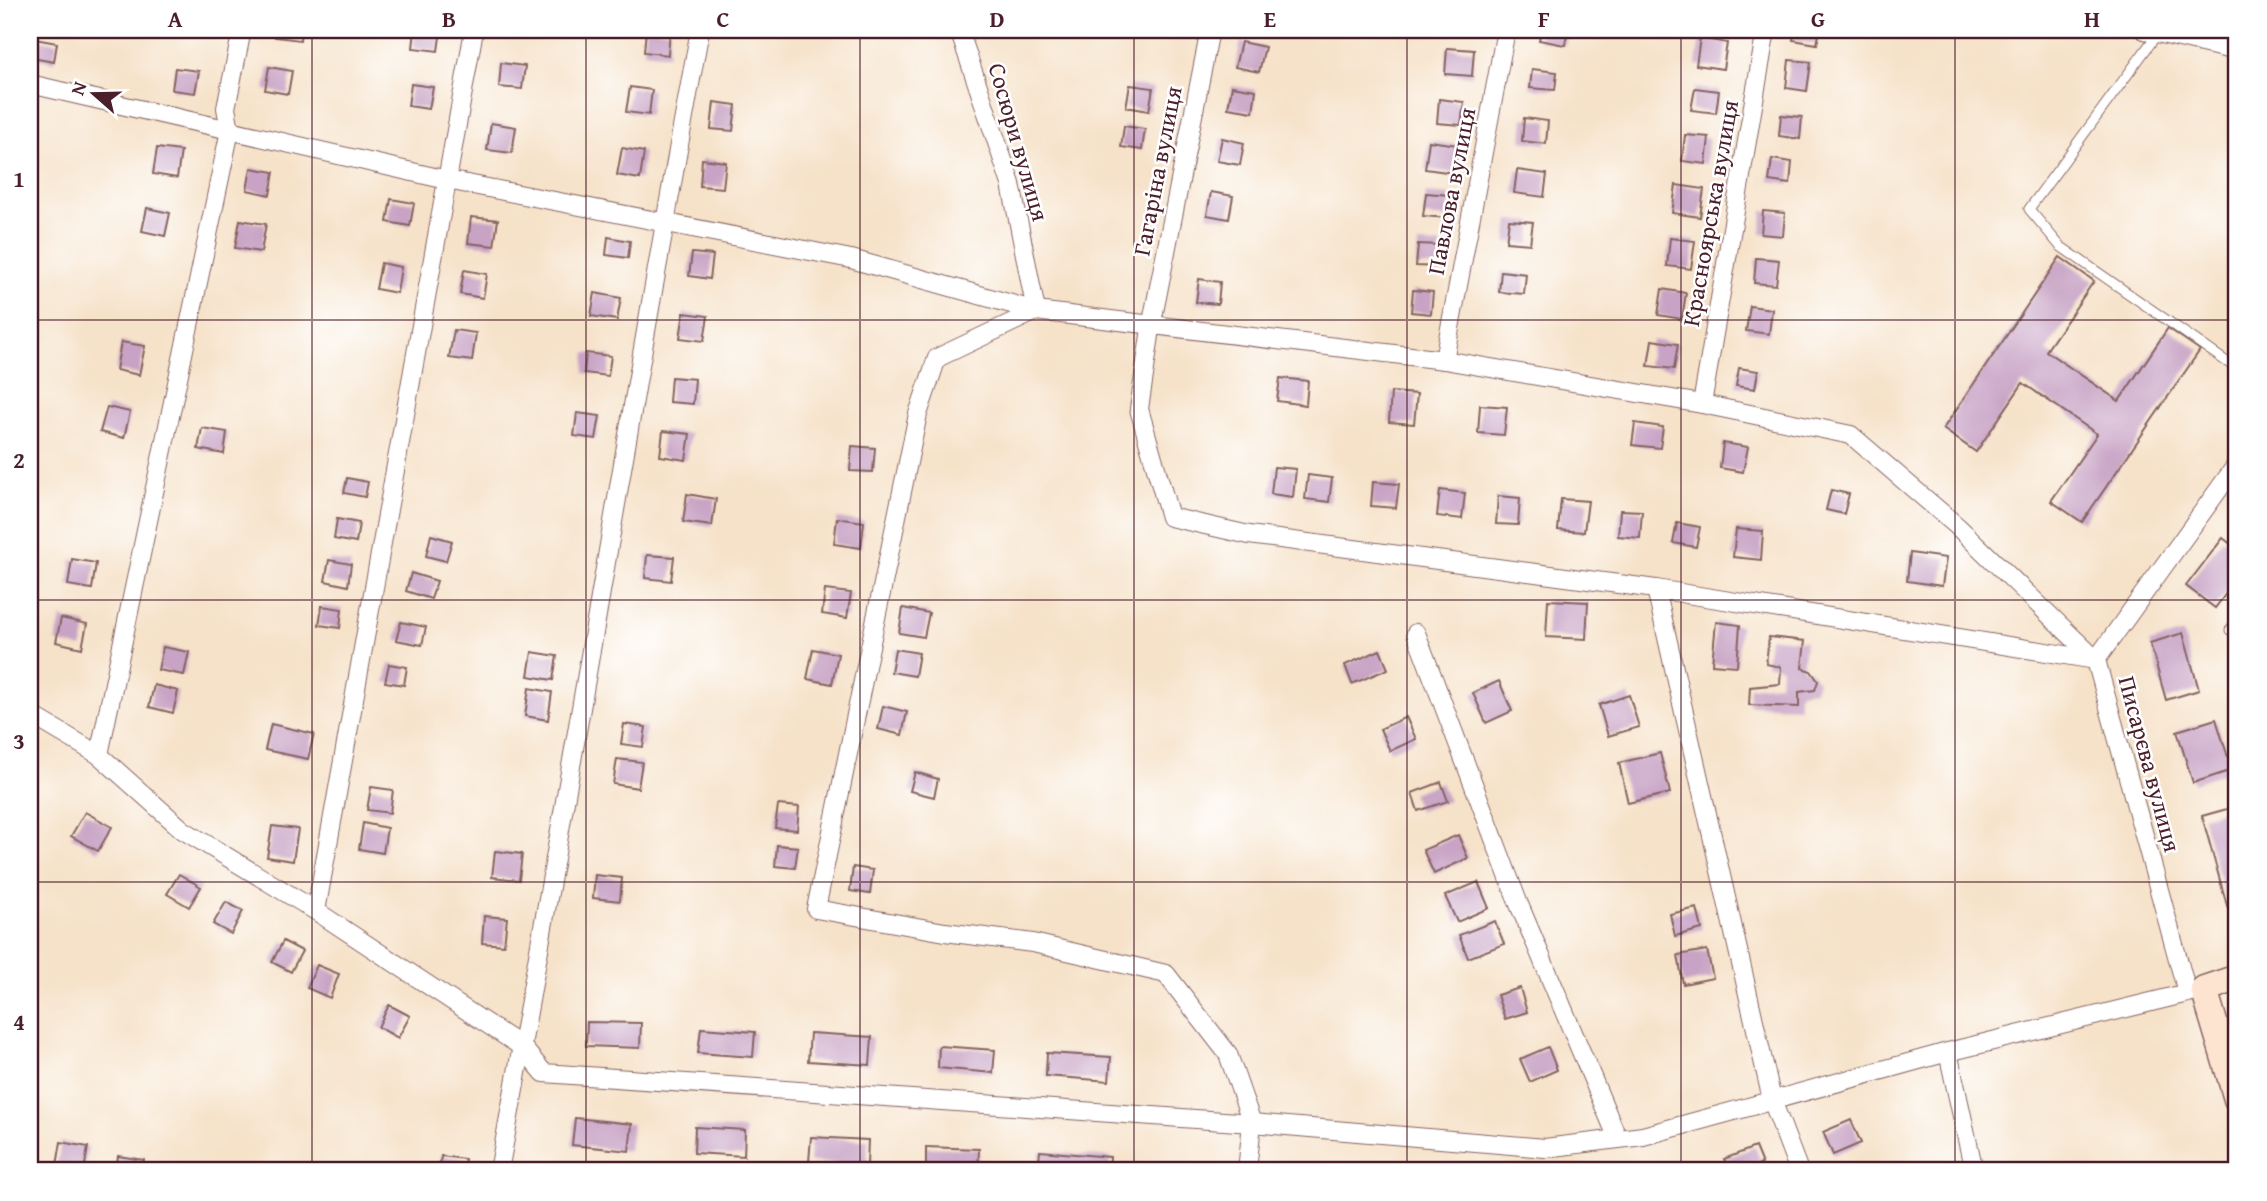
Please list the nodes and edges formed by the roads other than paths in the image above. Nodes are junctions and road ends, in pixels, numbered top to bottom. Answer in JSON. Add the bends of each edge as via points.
{"nodes":[{"id":1,"x":242,"y":30,"type":"edge"},
{"id":2,"x":474,"y":30,"type":"edge"},
{"id":3,"x":700,"y":30,"type":"edge"},
{"id":4,"x":960,"y":30,"type":"edge"},
{"id":5,"x":1210,"y":30,"type":"edge"},
{"id":6,"x":1506,"y":30,"type":"edge"},
{"id":7,"x":1766,"y":30,"type":"edge"},
{"id":8,"x":2151,"y":31,"type":"edge"},
{"id":9,"x":2237,"y":51,"type":"edge"},
{"id":10,"x":30,"y":84,"type":"edge"},
{"id":11,"x":230,"y":130,"type":"junction"},
{"id":12,"x":447,"y":180,"type":"junction"},
{"id":13,"x":662,"y":223,"type":"junction"},
{"id":14,"x":1037,"y":311,"type":"junction"},
{"id":15,"x":1152,"y":323,"type":"junction"},
{"id":16,"x":1444,"y":360,"type":"junction"},
{"id":17,"x":2237,"y":369,"type":"edge"},
{"id":18,"x":1702,"y":404,"type":"junction"},
{"id":19,"x":2237,"y":464,"type":"edge"},
{"id":20,"x":1656,"y":589,"type":"junction"},
{"id":21,"x":2237,"y":620,"type":"edge"},
{"id":22,"x":2230,"y":630,"type":"dead end"},
{"id":23,"x":1416,"y":633,"type":"dead end"},
{"id":24,"x":2096,"y":660,"type":"junction"},
{"id":25,"x":30,"y":714,"type":"edge"},
{"id":26,"x":99,"y":755,"type":"junction"},
{"id":27,"x":316,"y":911,"type":"junction"},
{"id":28,"x":2237,"y":978,"type":"edge"},
{"id":29,"x":2196,"y":990,"type":"junction"},
{"id":30,"x":522,"y":1047,"type":"junction"},
{"id":31,"x":1948,"y":1052,"type":"junction"},
{"id":32,"x":2237,"y":1099,"type":"edge"},
{"id":33,"x":1772,"y":1100,"type":"junction"},
{"id":34,"x":1252,"y":1123,"type":"junction"},
{"id":35,"x":1618,"y":1139,"type":"junction"},
{"id":36,"x":499,"y":1171,"type":"edge"},
{"id":37,"x":1247,"y":1171,"type":"edge"},
{"id":38,"x":1799,"y":1171,"type":"edge"},
{"id":39,"x":1974,"y":1171,"type":"edge"}],
"edges":[{"from":1,"to":11,"type":"street","via":[[226,108]]},
{"from":2,"to":12,"type":"street"},
{"from":3,"to":13,"type":"street"},
{"from":4,"to":14,"type":"street","name":"Сосюри вулиця","via":[[1011,184]]},
{"from":5,"to":15,"type":"street","name":"Гагаріна вулиця"},
{"from":6,"to":16,"type":"street","name":"Павлова вулиця"},
{"from":7,"to":18,"type":"street","name":"Красноярська вулиця"},
{"from":8,"to":9,"type":"street"},
{"from":8,"to":17,"type":"lane","via":[[2029,209],[2060,246]]},
{"from":10,"to":11,"type":"street"},
{"from":11,"to":12,"type":"street"},
{"from":11,"to":26,"type":"street"},
{"from":12,"to":13,"type":"street"},
{"from":12,"to":27,"type":"street"},
{"from":13,"to":14,"type":"street","via":[[851,259]]},
{"from":13,"to":30,"type":"street","via":[[556,869]]},
{"from":14,"to":15,"type":"street"},
{"from":14,"to":34,"type":"street","via":[[937,358],[918,414],[816,909],[1033,943],[1166,974],[1228,1054]]},
{"from":15,"to":16,"type":"street"},
{"from":15,"to":20,"type":"street","name":"Гагаріна вулиця","via":[[1139,409],[1170,517],[1249,535]]},
{"from":16,"to":18,"type":"street"},
{"from":18,"to":24,"type":"street","via":[[1851,435],[1957,526]]},
{"from":19,"to":24,"type":"street","name":"Писарєва вулиця"},
{"from":20,"to":24,"type":"street"},
{"from":20,"to":33,"type":"street"},
{"from":21,"to":22,"type":"lane"},
{"from":23,"to":35,"type":"street","via":[[1518,902]]},
{"from":24,"to":29,"type":"street","name":"Писарєва вулиця"},
{"from":25,"to":26,"type":"street"},
{"from":26,"to":27,"type":"street","via":[[183,830]]},
{"from":27,"to":30,"type":"street"},
{"from":28,"to":29,"type":"street"},
{"from":29,"to":31,"type":"street"},
{"from":29,"to":32,"type":"street"},
{"from":30,"to":34,"type":"street","via":[[544,1073]]},
{"from":30,"to":36,"type":"street"},
{"from":31,"to":33,"type":"street"},
{"from":31,"to":39,"type":"street"},
{"from":33,"to":35,"type":"street"},
{"from":33,"to":38,"type":"street"},
{"from":34,"to":35,"type":"street","via":[[1545,1148]]},
{"from":34,"to":37,"type":"street"}]}
